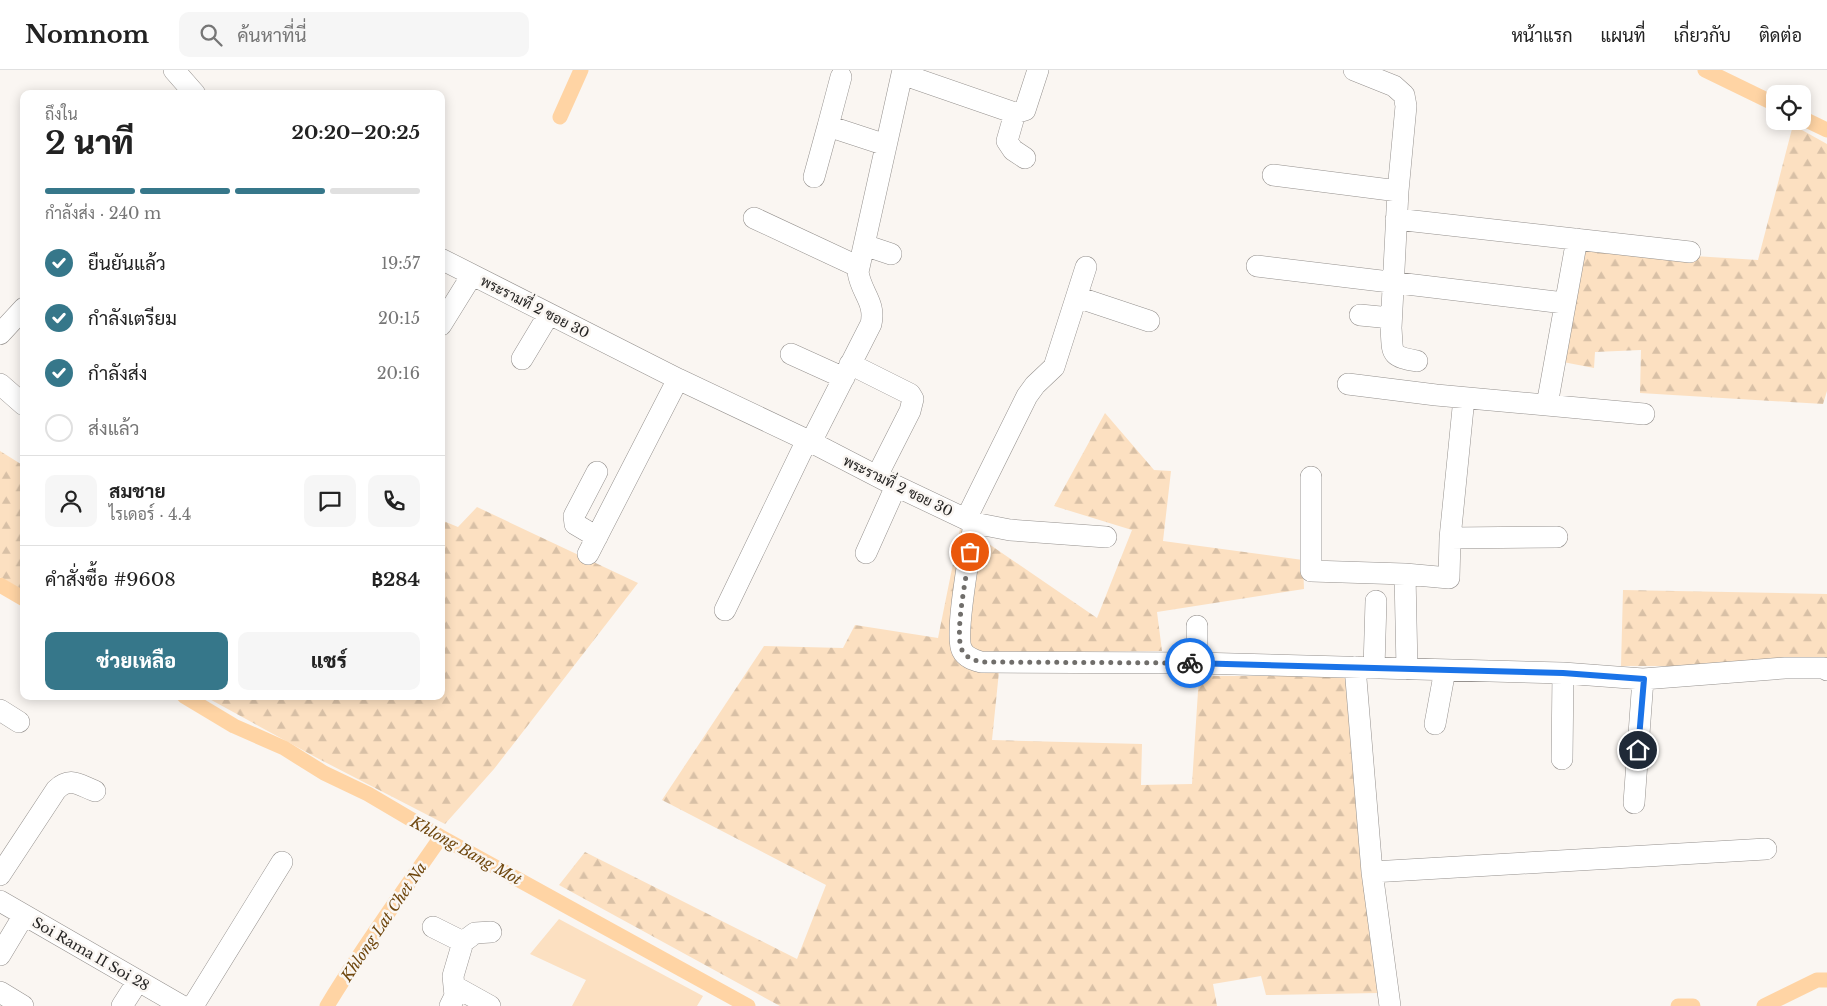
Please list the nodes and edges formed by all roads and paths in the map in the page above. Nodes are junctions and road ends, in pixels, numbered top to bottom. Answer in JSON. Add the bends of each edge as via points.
{"nodes":[{"id":1,"x":174,"y":70,"type":"edge"},
{"id":2,"x":1038,"y":70,"type":"edge"},
{"id":3,"x":1354,"y":70,"type":"edge"},
{"id":4,"x":896,"y":72,"type":"edge"},
{"id":5,"x":841,"y":77,"type":"dead end"},
{"id":6,"x":192,"y":90,"type":"edge"},
{"id":7,"x":1014,"y":113,"type":"junction"},
{"id":8,"x":828,"y":126,"type":"junction"},
{"id":9,"x":886,"y":145,"type":"junction"},
{"id":10,"x":1025,"y":158,"type":"dead end"},
{"id":11,"x":1274,"y":174,"type":"dead end"},
{"id":12,"x":814,"y":177,"type":"dead end"},
{"id":13,"x":1398,"y":191,"type":"junction"},
{"id":14,"x":754,"y":218,"type":"dead end"},
{"id":15,"x":1396,"y":219,"type":"junction"},
{"id":16,"x":1577,"y":239,"type":"junction"},
{"id":17,"x":864,"y":245,"type":"junction"},
{"id":18,"x":1690,"y":252,"type":"dead end"},
{"id":19,"x":891,"y":254,"type":"dead end"},
{"id":20,"x":445,"y":261,"type":"edge"},
{"id":21,"x":1257,"y":266,"type":"dead end"},
{"id":22,"x":859,"y":267,"type":"junction"},
{"id":23,"x":1086,"y":267,"type":"dead end"},
{"id":24,"x":472,"y":275,"type":"junction"},
{"id":25,"x":1393,"y":283,"type":"junction"},
{"id":26,"x":1077,"y":297,"type":"junction"},
{"id":27,"x":1564,"y":303,"type":"junction"},
{"id":28,"x":20,"y":312,"type":"edge"},
{"id":29,"x":549,"y":314,"type":"junction"},
{"id":30,"x":1360,"y":315,"type":"dead end"},
{"id":31,"x":1391,"y":318,"type":"junction"},
{"id":32,"x":445,"y":319,"type":"edge"},
{"id":33,"x":1149,"y":321,"type":"dead end"},
{"id":34,"x":0,"y":334,"type":"edge"},
{"id":35,"x":790,"y":354,"type":"dead end"},
{"id":36,"x":522,"y":359,"type":"dead end"},
{"id":37,"x":1417,"y":361,"type":"dead end"},
{"id":38,"x":847,"y":371,"type":"junction"},
{"id":39,"x":678,"y":379,"type":"junction"},
{"id":40,"x":0,"y":384,"type":"edge"},
{"id":41,"x":1348,"y":384,"type":"dead end"},
{"id":42,"x":1464,"y":398,"type":"junction"},
{"id":43,"x":20,"y":402,"type":"edge"},
{"id":44,"x":1547,"y":406,"type":"junction"},
{"id":45,"x":1644,"y":414,"type":"dead end"},
{"id":46,"x":809,"y":441,"type":"junction"},
{"id":47,"x":597,"y":472,"type":"dead end"},
{"id":48,"x":1311,"y":477,"type":"dead end"},
{"id":49,"x":886,"y":481,"type":"junction"},
{"id":50,"x":970,"y":521,"type":"junction"},
{"id":51,"x":1106,"y":537,"type":"dead end"},
{"id":52,"x":1557,"y":537,"type":"dead end"},
{"id":53,"x":1450,"y":538,"type":"junction"},
{"id":54,"x":866,"y":553,"type":"dead end"},
{"id":55,"x":1405,"y":574,"type":"junction"},
{"id":56,"x":1376,"y":601,"type":"dead end"},
{"id":57,"x":725,"y":610,"type":"dead end"},
{"id":58,"x":1197,"y":626,"type":"dead end"},
{"id":59,"x":1197,"y":663,"type":"junction"},
{"id":60,"x":1365,"y":668,"type":"junction"},
{"id":61,"x":1407,"y":669,"type":"junction"},
{"id":62,"x":1445,"y":670,"type":"junction"},
{"id":63,"x":1827,"y":670,"type":"edge"},
{"id":64,"x":1563,"y":673,"type":"junction"},
{"id":65,"x":1644,"y":679,"type":"junction"},
{"id":66,"x":0,"y":710,"type":"edge"},
{"id":67,"x":19,"y":722,"type":"dead end"},
{"id":68,"x":1435,"y":724,"type":"dead end"},
{"id":69,"x":1562,"y":759,"type":"dead end"},
{"id":70,"x":95,"y":791,"type":"dead end"},
{"id":71,"x":1634,"y":803,"type":"dead end"},
{"id":72,"x":1766,"y":849,"type":"dead end"},
{"id":73,"x":282,"y":862,"type":"dead end"},
{"id":74,"x":1372,"y":872,"type":"junction"},
{"id":75,"x":0,"y":875,"type":"edge"},
{"id":76,"x":0,"y":901,"type":"edge"},
{"id":77,"x":24,"y":915,"type":"junction"},
{"id":78,"x":434,"y":927,"type":"dead end"},
{"id":79,"x":491,"y":932,"type":"dead end"},
{"id":80,"x":463,"y":942,"type":"junction"},
{"id":81,"x":0,"y":955,"type":"edge"},
{"id":82,"x":138,"y":981,"type":"junction"},
{"id":83,"x":0,"y":992,"type":"edge"},
{"id":84,"x":452,"y":996,"type":"edge"},
{"id":85,"x":23,"y":1006,"type":"edge"},
{"id":86,"x":122,"y":1006,"type":"edge"},
{"id":87,"x":182,"y":1006,"type":"edge"},
{"id":88,"x":193,"y":1006,"type":"edge"},
{"id":89,"x":490,"y":1006,"type":"edge"},
{"id":90,"x":1390,"y":1006,"type":"edge"}],
"edges":[{"from":1,"to":6,"type":"street"},
{"from":2,"to":7,"type":"street","via":[[1025,110]]},
{"from":3,"to":13,"type":"street","via":[[1394,86],[1404,94],[1406,106]]},
{"from":4,"to":7,"type":"street"},
{"from":4,"to":9,"type":"street"},
{"from":5,"to":8,"type":"street"},
{"from":7,"to":10,"type":"street","via":[[1007,141]]},
{"from":8,"to":9,"type":"street"},
{"from":8,"to":12,"type":"street"},
{"from":9,"to":17,"type":"street"},
{"from":11,"to":13,"type":"street"},
{"from":13,"to":15,"type":"street"},
{"from":14,"to":22,"type":"street"},
{"from":15,"to":16,"type":"street"},
{"from":15,"to":25,"type":"street"},
{"from":16,"to":18,"type":"street"},
{"from":16,"to":27,"type":"street"},
{"from":17,"to":19,"type":"street"},
{"from":17,"to":22,"type":"street"},
{"from":20,"to":24,"type":"street","name":"พระรามที่ 2 ซอย 30"},
{"from":21,"to":25,"type":"street"},
{"from":22,"to":38,"type":"street","via":[[860,282],[873,314]]},
{"from":23,"to":26,"type":"street"},
{"from":24,"to":29,"type":"street","name":"พระรามที่ 2 ซอย 30"},
{"from":24,"to":32,"type":"street"},
{"from":25,"to":27,"type":"street"},
{"from":25,"to":31,"type":"street"},
{"from":26,"to":33,"type":"street"},
{"from":26,"to":50,"type":"street","via":[[1054,367],[1027,396]]},
{"from":27,"to":44,"type":"street"},
{"from":28,"to":34,"type":"street"},
{"from":29,"to":36,"type":"street"},
{"from":29,"to":39,"type":"street","name":"พระรามที่ 2 ซอย 30"},
{"from":30,"to":31,"type":"street"},
{"from":31,"to":37,"type":"street","via":[[1395,355]]},
{"from":35,"to":38,"type":"street"},
{"from":38,"to":46,"type":"street"},
{"from":38,"to":49,"type":"street","via":[[910,394],[913,399]]},
{"from":39,"to":46,"type":"street","name":"พระรามที่ 2 ซอย 30"},
{"from":39,"to":47,"type":"street","via":[[593,546],[575,524],[574,516]]},
{"from":40,"to":43,"type":"street"},
{"from":41,"to":42,"type":"street"},
{"from":42,"to":44,"type":"street"},
{"from":42,"to":53,"type":"street"},
{"from":44,"to":45,"type":"street"},
{"from":46,"to":49,"type":"street","name":"พระรามที่ 2 ซอย 30"},
{"from":46,"to":57,"type":"street"},
{"from":48,"to":55,"type":"street","via":[[1311,571]]},
{"from":49,"to":50,"type":"street","name":"พระรามที่ 2 ซอย 30"},
{"from":49,"to":54,"type":"street"},
{"from":50,"to":51,"type":"street","name":"พระรามที่ 2 ซอย 30","via":[[1010,530]]},
{"from":50,"to":59,"type":"street","via":[[959,642],[970,658],[981,662]]},
{"from":52,"to":53,"type":"street"},
{"from":53,"to":55,"type":"street","via":[[1449,578]]},
{"from":55,"to":61,"type":"street"},
{"from":56,"to":60,"type":"street"},
{"from":58,"to":59,"type":"street"},
{"from":59,"to":60,"type":"street"},
{"from":60,"to":61,"type":"street"},
{"from":60,"to":74,"type":"street"},
{"from":61,"to":62,"type":"street"},
{"from":62,"to":64,"type":"street"},
{"from":62,"to":68,"type":"street"},
{"from":63,"to":65,"type":"street","via":[[1785,668]]},
{"from":64,"to":65,"type":"street"},
{"from":64,"to":69,"type":"street"},
{"from":65,"to":71,"type":"street"},
{"from":66,"to":67,"type":"street"},
{"from":70,"to":75,"type":"street","via":[[74,782],[62,783]]},
{"from":72,"to":74,"type":"street"},
{"from":73,"to":88,"type":"street"},
{"from":74,"to":90,"type":"street"},
{"from":76,"to":77,"type":"street","name":"Soi Rama II Soi 28"},
{"from":77,"to":81,"type":"street"},
{"from":77,"to":82,"type":"street","name":"Soi Rama II Soi 28"},
{"from":78,"to":80,"type":"street"},
{"from":79,"to":80,"type":"street","via":[[475,933]]},
{"from":80,"to":84,"type":"street","via":[[453,976]]},
{"from":82,"to":86,"type":"street"},
{"from":82,"to":87,"type":"street","name":"Soi Rama II Soi 28"},
{"from":83,"to":85,"type":"street"},
{"from":84,"to":89,"type":"street"}]}
